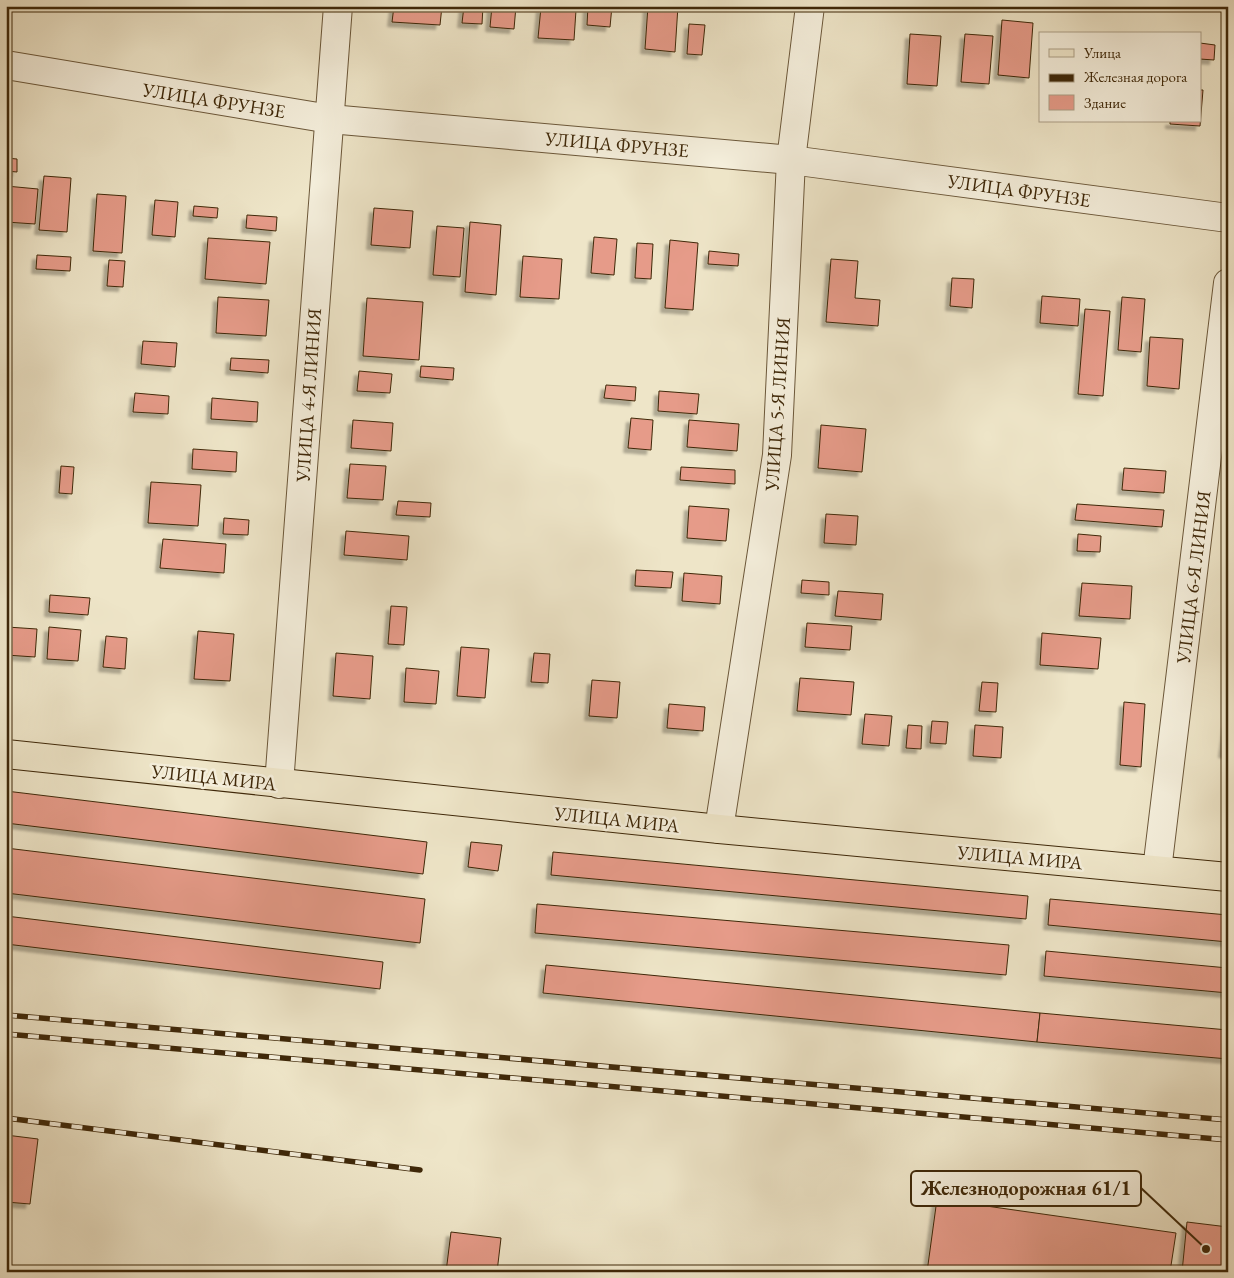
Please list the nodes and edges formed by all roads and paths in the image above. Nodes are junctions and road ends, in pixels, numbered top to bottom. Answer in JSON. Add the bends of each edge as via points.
{"nodes":[{"id":1,"x":338,"y":6,"type":"edge"},
{"id":2,"x":810,"y":6,"type":"edge"},
{"id":3,"x":6,"y":65,"type":"edge"},
{"id":4,"x":330,"y":119,"type":"junction"},
{"id":5,"x":791,"y":160,"type":"junction"},
{"id":6,"x":1228,"y":218,"type":"edge"},
{"id":7,"x":1228,"y":283,"type":"edge"},
{"id":8,"x":6,"y":754,"type":"edge"},
{"id":9,"x":279,"y":784,"type":"junction"},
{"id":10,"x":719,"y":829,"type":"junction"},
{"id":11,"x":1157,"y":870,"type":"junction"},
{"id":12,"x":1228,"y":877,"type":"edge"}],
"edges":[{"from":1,"to":4,"type":"street","name":"УЛИЦА 4-Я ЛИНИЯ"},
{"from":2,"to":5,"type":"street","name":"УЛИЦА 5-Я ЛИНИЯ"},
{"from":3,"to":4,"type":"street","name":"УЛИЦА ФРУНЗЕ"},
{"from":4,"to":5,"type":"street","name":"УЛИЦА ФРУНЗЕ"},
{"from":4,"to":9,"type":"street","name":"УЛИЦА 4-Я ЛИНИЯ"},
{"from":5,"to":6,"type":"street","name":"УЛИЦА ФРУНЗЕ"},
{"from":5,"to":10,"type":"street","name":"УЛИЦА 5-Я ЛИНИЯ","via":[[777,455]]},
{"from":7,"to":11,"type":"street","name":"УЛИЦА 6-Я ЛИНИЯ"},
{"from":8,"to":9,"type":"main road","name":"УЛИЦА МИРА"},
{"from":9,"to":10,"type":"main road","name":"УЛИЦА МИРА"},
{"from":10,"to":11,"type":"main road","name":"УЛИЦА МИРА"},
{"from":11,"to":12,"type":"main road","name":"УЛИЦА МИРА"}]}
